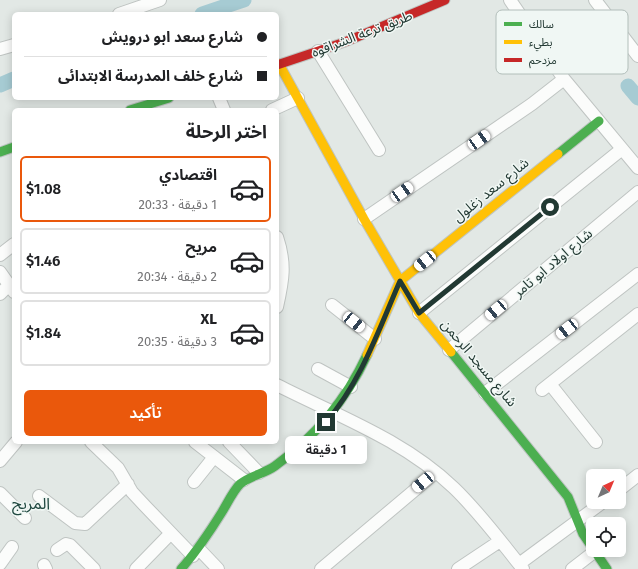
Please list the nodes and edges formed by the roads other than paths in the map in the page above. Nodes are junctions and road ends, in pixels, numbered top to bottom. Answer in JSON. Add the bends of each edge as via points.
{"nodes":[{"id":1,"x":160,"y":0,"type":"edge"},
{"id":2,"x":445,"y":0,"type":"edge"},
{"id":3,"x":510,"y":0,"type":"edge"},
{"id":4,"x":595,"y":0,"type":"edge"},
{"id":5,"x":517,"y":10,"type":"edge"},
{"id":6,"x":603,"y":10,"type":"edge"},
{"id":7,"x":125,"y":12,"type":"edge"},
{"id":8,"x":628,"y":43,"type":"edge"},
{"id":9,"x":12,"y":46,"type":"edge"},
{"id":10,"x":0,"y":49,"type":"edge"},
{"id":11,"x":318,"y":51,"type":"junction"},
{"id":12,"x":638,"y":56,"type":"edge"},
{"id":13,"x":279,"y":64,"type":"edge"},
{"id":14,"x":279,"y":66,"type":"edge"},
{"id":15,"x":561,"y":74,"type":"edge"},
{"id":16,"x":564,"y":79,"type":"junction"},
{"id":17,"x":298,"y":98,"type":"junction"},
{"id":18,"x":162,"y":100,"type":"edge"},
{"id":19,"x":136,"y":108,"type":"edge"},
{"id":20,"x":276,"y":108,"type":"edge"},
{"id":21,"x":599,"y":121,"type":"junction"},
{"id":22,"x":12,"y":148,"type":"edge"},
{"id":23,"x":622,"y":149,"type":"junction"},
{"id":24,"x":379,"y":150,"type":"dead end"},
{"id":25,"x":0,"y":152,"type":"edge"},
{"id":26,"x":638,"y":168,"type":"edge"},
{"id":27,"x":638,"y":192,"type":"edge"},
{"id":28,"x":364,"y":218,"type":"junction"},
{"id":29,"x":279,"y":243,"type":"edge"},
{"id":30,"x":12,"y":246,"type":"edge"},
{"id":31,"x":0,"y":256,"type":"edge"},
{"id":32,"x":0,"y":272,"type":"edge"},
{"id":33,"x":638,"y":274,"type":"edge"},
{"id":34,"x":400,"y":281,"type":"junction"},
{"id":35,"x":11,"y":288,"type":"edge"},
{"id":36,"x":279,"y":293,"type":"edge"},
{"id":37,"x":0,"y":294,"type":"edge"},
{"id":38,"x":332,"y":305,"type":"dead end"},
{"id":39,"x":419,"y":313,"type":"junction"},
{"id":40,"x":638,"y":314,"type":"edge"},
{"id":41,"x":375,"y":339,"type":"junction"},
{"id":42,"x":449,"y":350,"type":"junction"},
{"id":43,"x":318,"y":369,"type":"dead end"},
{"id":44,"x":279,"y":386,"type":"edge"},
{"id":45,"x":351,"y":387,"type":"junction"},
{"id":46,"x":485,"y":393,"type":"junction"},
{"id":47,"x":333,"y":413,"type":"junction"},
{"id":48,"x":596,"y":442,"type":"dead end"},
{"id":49,"x":14,"y":444,"type":"edge"},
{"id":50,"x":93,"y":444,"type":"edge"},
{"id":51,"x":198,"y":444,"type":"edge"},
{"id":52,"x":233,"y":444,"type":"edge"},
{"id":53,"x":214,"y":457,"type":"junction"},
{"id":54,"x":0,"y":461,"type":"edge"},
{"id":55,"x":259,"y":473,"type":"junction"},
{"id":56,"x":435,"y":473,"type":"junction"},
{"id":57,"x":638,"y":475,"type":"edge"},
{"id":58,"x":244,"y":480,"type":"junction"},
{"id":59,"x":194,"y":482,"type":"dead end"},
{"id":60,"x":128,"y":484,"type":"junction"},
{"id":61,"x":626,"y":484,"type":"edge"},
{"id":62,"x":0,"y":493,"type":"edge"},
{"id":63,"x":40,"y":496,"type":"dead end"},
{"id":64,"x":594,"y":509,"type":"edge"},
{"id":65,"x":25,"y":518,"type":"dead end"},
{"id":66,"x":578,"y":521,"type":"junction"},
{"id":67,"x":171,"y":533,"type":"junction"},
{"id":68,"x":586,"y":536,"type":"edge"},
{"id":69,"x":500,"y":540,"type":"junction"},
{"id":70,"x":12,"y":547,"type":"dead end"},
{"id":71,"x":57,"y":550,"type":"dead end"},
{"id":72,"x":196,"y":552,"type":"junction"},
{"id":73,"x":588,"y":557,"type":"edge"},
{"id":74,"x":598,"y":557,"type":"edge"},
{"id":75,"x":0,"y":564,"type":"edge"},
{"id":76,"x":521,"y":566,"type":"edge"},
{"id":77,"x":327,"y":567,"type":"edge"},
{"id":78,"x":94,"y":569,"type":"edge"},
{"id":79,"x":136,"y":569,"type":"edge"},
{"id":80,"x":181,"y":569,"type":"edge"},
{"id":81,"x":218,"y":569,"type":"edge"},
{"id":82,"x":458,"y":569,"type":"edge"},
{"id":83,"x":572,"y":569,"type":"edge"},
{"id":84,"x":607,"y":569,"type":"edge"}],
"edges":[{"from":1,"to":7,"type":"street"},
{"from":2,"to":11,"type":"street","name":"طريق ترعة الشراقوه","via":[[346,42]]},
{"from":3,"to":5,"type":"street"},
{"from":4,"to":6,"type":"street"},
{"from":8,"to":12,"type":"street"},
{"from":9,"to":10,"type":"street"},
{"from":11,"to":13,"type":"street","name":"طريق ترعة الشراقوه"},
{"from":11,"to":24,"type":"street"},
{"from":14,"to":17,"type":"street","name":"شارع مسجد الرحمن"},
{"from":15,"to":16,"type":"street"},
{"from":16,"to":21,"type":"street"},
{"from":16,"to":28,"type":"street","via":[[532,104]]},
{"from":17,"to":20,"type":"street"},
{"from":17,"to":28,"type":"street","name":"شارع مسجد الرحمن"},
{"from":18,"to":19,"type":"street"},
{"from":21,"to":23,"type":"street"},
{"from":21,"to":34,"type":"street","name":"شارع سعد زغلول"},
{"from":22,"to":25,"type":"street"},
{"from":23,"to":26,"type":"street"},
{"from":23,"to":39,"type":"street"},
{"from":27,"to":42,"type":"street","name":"شارع اولاد ابو تامر"},
{"from":28,"to":34,"type":"street","name":"شارع مسجد الرحمن"},
{"from":29,"to":36,"type":"street","via":[[284,269]]},
{"from":30,"to":31,"type":"street"},
{"from":32,"to":35,"type":"street"},
{"from":33,"to":46,"type":"street"},
{"from":34,"to":39,"type":"street","name":"شارع مسجد الرحمن"},
{"from":34,"to":41,"type":"street"},
{"from":35,"to":37,"type":"street"},
{"from":38,"to":41,"type":"street"},
{"from":39,"to":42,"type":"street","name":"شارع مسجد الرحمن"},
{"from":40,"to":48,"type":"street","via":[[546,387]]},
{"from":41,"to":45,"type":"street"},
{"from":42,"to":46,"type":"street","name":"شارع مسجد الرحمن"},
{"from":43,"to":45,"type":"street"},
{"from":44,"to":47,"type":"street"},
{"from":45,"to":47,"type":"street"},
{"from":46,"to":66,"type":"street","name":"شارع مسجد الرحمن","via":[[568,497]]},
{"from":47,"to":55,"type":"street","via":[[301,447],[273,468]]},
{"from":47,"to":56,"type":"street","via":[[384,437]]},
{"from":49,"to":54,"type":"street"},
{"from":50,"to":60,"type":"street","via":[[118,468]]},
{"from":51,"to":53,"type":"street"},
{"from":52,"to":55,"type":"street"},
{"from":53,"to":58,"type":"street"},
{"from":53,"to":59,"type":"street"},
{"from":55,"to":58,"type":"street"},
{"from":56,"to":69,"type":"street","via":[[454,488]]},
{"from":56,"to":77,"type":"street"},
{"from":57,"to":61,"type":"street"},
{"from":58,"to":72,"type":"street"},
{"from":60,"to":63,"type":"street","via":[[85,524],[75,523]]},
{"from":60,"to":67,"type":"street"},
{"from":62,"to":65,"type":"street"},
{"from":64,"to":66,"type":"street"},
{"from":66,"to":68,"type":"street","name":"شارع مسجد الرحمن"},
{"from":66,"to":76,"type":"street"},
{"from":67,"to":72,"type":"street"},
{"from":67,"to":79,"type":"street"},
{"from":69,"to":76,"type":"street"},
{"from":69,"to":82,"type":"street"},
{"from":70,"to":75,"type":"street"},
{"from":71,"to":78,"type":"street","via":[[66,544],[70,545]]},
{"from":72,"to":80,"type":"street"},
{"from":72,"to":81,"type":"street"},
{"from":73,"to":83,"type":"street"},
{"from":74,"to":84,"type":"street","name":"شارع مسجد الرحمن"}]}
